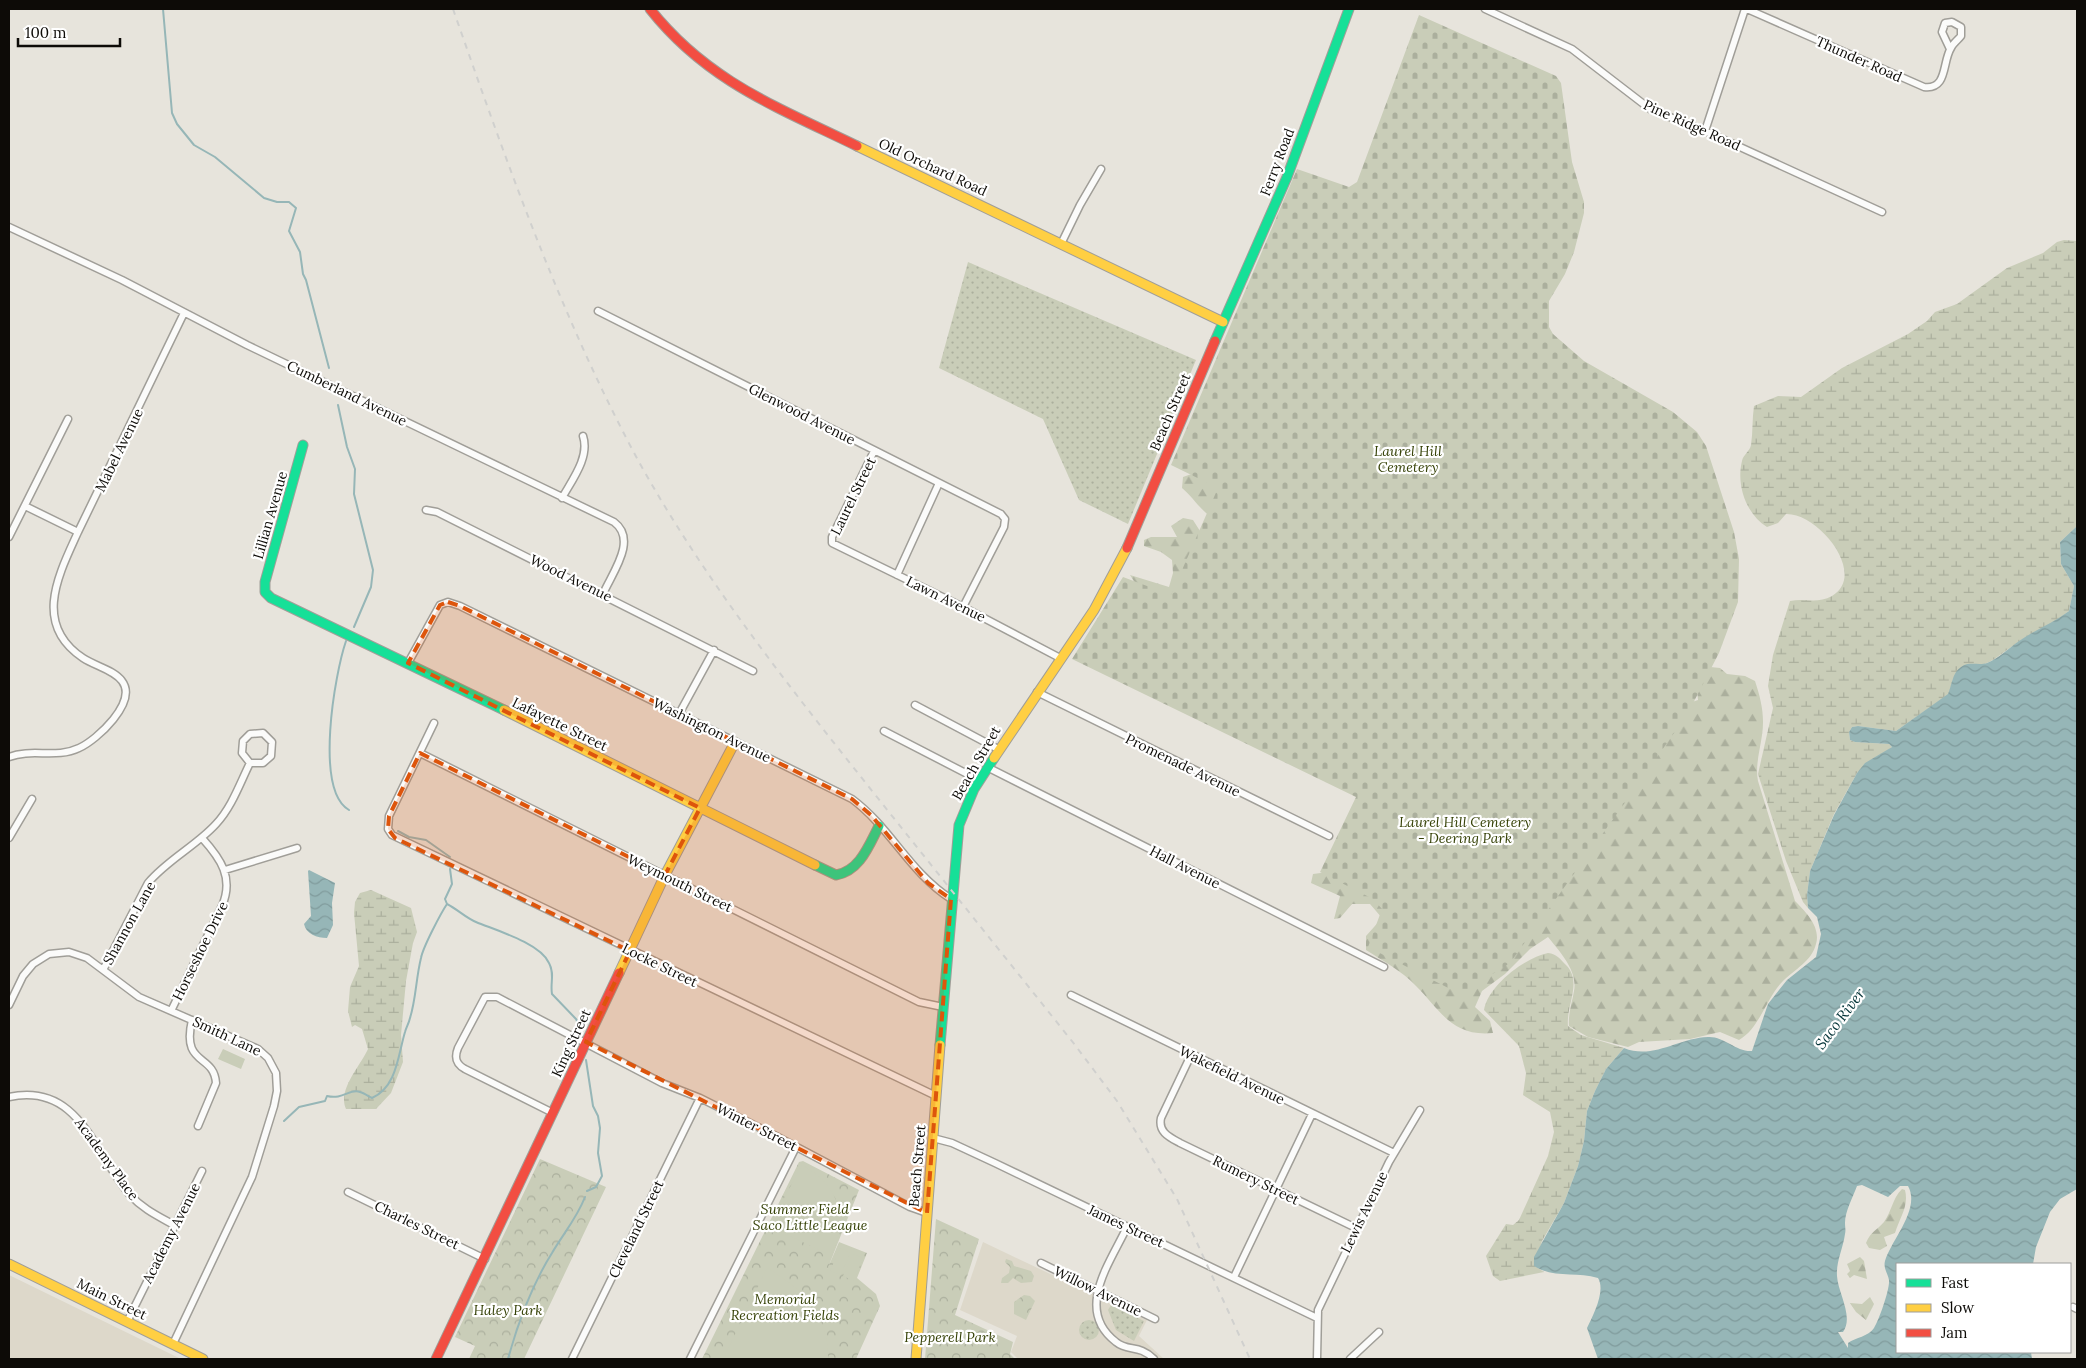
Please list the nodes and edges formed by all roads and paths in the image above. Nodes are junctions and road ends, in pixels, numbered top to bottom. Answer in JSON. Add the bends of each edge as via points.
{"nodes":[{"id":1,"x":650,"y":9,"type":"edge"},
{"id":2,"x":1349,"y":9,"type":"edge"},
{"id":3,"x":1485,"y":9,"type":"edge"},
{"id":4,"x":1746,"y":9,"type":"edge"},
{"id":5,"x":1950,"y":48,"type":"dead end"},
{"id":6,"x":1706,"y":131,"type":"junction"},
{"id":7,"x":1101,"y":169,"type":"dead end"},
{"id":8,"x":1882,"y":212,"type":"dead end"},
{"id":9,"x":9,"y":226,"type":"edge"},
{"id":10,"x":1061,"y":244,"type":"junction"},
{"id":11,"x":598,"y":311,"type":"dead end"},
{"id":12,"x":184,"y":313,"type":"junction"},
{"id":13,"x":1223,"y":322,"type":"junction"},
{"id":14,"x":68,"y":419,"type":"dead end"},
{"id":15,"x":583,"y":436,"type":"dead end"},
{"id":16,"x":303,"y":445,"type":"dead end"},
{"id":17,"x":874,"y":450,"type":"junction"},
{"id":18,"x":939,"y":483,"type":"junction"},
{"id":19,"x":562,"y":498,"type":"junction"},
{"id":20,"x":25,"y":506,"type":"junction"},
{"id":21,"x":426,"y":510,"type":"dead end"},
{"id":22,"x":78,"y":532,"type":"junction"},
{"id":23,"x":9,"y":538,"type":"edge"},
{"id":24,"x":831,"y":541,"type":"joint"},
{"id":25,"x":897,"y":575,"type":"junction"},
{"id":26,"x":265,"y":592,"type":"joint"},
{"id":27,"x":603,"y":594,"type":"junction"},
{"id":28,"x":963,"y":607,"type":"junction"},
{"id":29,"x":714,"y":650,"type":"junction"},
{"id":30,"x":1060,"y":658,"type":"junction"},
{"id":31,"x":408,"y":663,"type":"junction"},
{"id":32,"x":752,"y":670,"type":"dead end"},
{"id":33,"x":1037,"y":692,"type":"junction"},
{"id":34,"x":915,"y":705,"type":"dead end"},
{"id":35,"x":679,"y":714,"type":"junction"},
{"id":36,"x":434,"y":723,"type":"dead end"},
{"id":37,"x":884,"y":731,"type":"dead end"},
{"id":38,"x":736,"y":742,"type":"junction"},
{"id":39,"x":998,"y":749,"type":"junction"},
{"id":40,"x":420,"y":753,"type":"junction"},
{"id":41,"x":9,"y":757,"type":"edge"},
{"id":42,"x":250,"y":763,"type":"junction"},
{"id":43,"x":987,"y":767,"type":"junction"},
{"id":44,"x":978,"y":780,"type":"junction"},
{"id":45,"x":32,"y":799,"type":"dead end"},
{"id":46,"x":700,"y":808,"type":"junction"},
{"id":47,"x":879,"y":826,"type":"junction"},
{"id":48,"x":1329,"y":836,"type":"dead end"},
{"id":49,"x":9,"y":838,"type":"edge"},
{"id":50,"x":202,"y":838,"type":"junction"},
{"id":51,"x":298,"y":848,"type":"dead end"},
{"id":52,"x":225,"y":870,"type":"junction"},
{"id":53,"x":666,"y":875,"type":"junction"},
{"id":54,"x":952,"y":899,"type":"junction"},
{"id":55,"x":630,"y":951,"type":"junction"},
{"id":56,"x":1384,"y":967,"type":"dead end"},
{"id":57,"x":103,"y":970,"type":"junction"},
{"id":58,"x":11,"y":992,"type":"edge"},
{"id":59,"x":1071,"y":995,"type":"dead end"},
{"id":60,"x":9,"y":1004,"type":"edge"},
{"id":61,"x":943,"y":1007,"type":"junction"},
{"id":62,"x":171,"y":1011,"type":"junction"},
{"id":63,"x":192,"y":1020,"type":"junction"},
{"id":64,"x":586,"y":1042,"type":"junction"},
{"id":65,"x":1192,"y":1055,"type":"junction"},
{"id":66,"x":936,"y":1096,"type":"junction"},
{"id":67,"x":9,"y":1097,"type":"edge"},
{"id":68,"x":700,"y":1098,"type":"junction"},
{"id":69,"x":1420,"y":1110,"type":"dead end"},
{"id":70,"x":553,"y":1113,"type":"junction"},
{"id":71,"x":1312,"y":1114,"type":"junction"},
{"id":72,"x":198,"y":1126,"type":"dead end"},
{"id":73,"x":933,"y":1138,"type":"junction"},
{"id":74,"x":796,"y":1147,"type":"junction"},
{"id":75,"x":1394,"y":1152,"type":"junction"},
{"id":76,"x":202,"y":1171,"type":"dead end"},
{"id":77,"x":1276,"y":1190,"type":"junction"},
{"id":78,"x":348,"y":1192,"type":"dead end"},
{"id":79,"x":927,"y":1213,"type":"junction"},
{"id":80,"x":174,"y":1224,"type":"junction"},
{"id":81,"x":1127,"y":1227,"type":"junction"},
{"id":82,"x":1356,"y":1228,"type":"junction"},
{"id":83,"x":485,"y":1259,"type":"junction"},
{"id":84,"x":9,"y":1264,"type":"edge"},
{"id":85,"x":1041,"y":1264,"type":"dead end"},
{"id":86,"x":1234,"y":1277,"type":"junction"},
{"id":87,"x":1097,"y":1291,"type":"junction"},
{"id":88,"x":1317,"y":1318,"type":"junction"},
{"id":89,"x":1155,"y":1319,"type":"dead end"},
{"id":90,"x":127,"y":1322,"type":"junction"},
{"id":91,"x":1379,"y":1332,"type":"dead end"},
{"id":92,"x":173,"y":1344,"type":"junction"},
{"id":93,"x":203,"y":1359,"type":"edge"},
{"id":94,"x":436,"y":1359,"type":"edge"},
{"id":95,"x":572,"y":1359,"type":"edge"},
{"id":96,"x":690,"y":1359,"type":"edge"},
{"id":97,"x":916,"y":1359,"type":"edge"},
{"id":98,"x":1154,"y":1359,"type":"edge"},
{"id":99,"x":1317,"y":1359,"type":"edge"},
{"id":100,"x":1350,"y":1359,"type":"edge"}],
"edges":[{"from":1,"to":10,"type":"street","name":"Old Orchard Road","via":[[695,58],[746,92]]},
{"from":2,"to":13,"type":"street","name":"Ferry Road","via":[[1287,177]]},
{"from":3,"to":6,"type":"street","name":"Pine Ridge Road","via":[[1572,49],[1650,109]]},
{"from":4,"to":5,"type":"street","name":"Thunder Road","via":[[1924,87],[1934,87],[1940,82]]},
{"from":4,"to":6,"type":"street"},
{"from":6,"to":8,"type":"street","name":"Pine Ridge Road"},
{"from":7,"to":10,"type":"street"},
{"from":9,"to":12,"type":"street","name":"Cumberland Avenue"},
{"from":10,"to":13,"type":"street","name":"Old Orchard Road"},
{"from":11,"to":17,"type":"street","name":"Glenwood Avenue"},
{"from":12,"to":19,"type":"street","name":"Cumberland Avenue"},
{"from":12,"to":22,"type":"street","name":"Mabel Avenue"},
{"from":13,"to":30,"type":"street","name":"Beach Street","via":[[1128,550],[1099,601]]},
{"from":14,"to":20,"type":"street"},
{"from":15,"to":19,"type":"street","via":[[585,448],[581,462]]},
{"from":16,"to":26,"type":"street","name":"Lillian Avenue","via":[[265,582]]},
{"from":17,"to":18,"type":"street","name":"Glenwood Avenue"},
{"from":17,"to":24,"type":"street","name":"Laurel Street"},
{"from":18,"to":25,"type":"street"},
{"from":18,"to":28,"type":"street","name":"Glenwood Avenue","via":[[1000,513],[1005,520]]},
{"from":19,"to":27,"type":"street","name":"Cumberland Avenue","via":[[614,522],[623,531],[624,547]]},
{"from":20,"to":22,"type":"street"},
{"from":20,"to":23,"type":"street"},
{"from":21,"to":27,"type":"street","name":"Wood Avenue","via":[[437,512]]},
{"from":22,"to":41,"type":"street","name":"Mabel Avenue","via":[[54,590],[57,622],[69,646],[83,658],[121,679],[126,693],[111,722],[85,745],[65,753],[29,752]]},
{"from":24,"to":25,"type":"street","name":"Lawn Avenue"},
{"from":25,"to":28,"type":"street","name":"Lawn Avenue"},
{"from":26,"to":31,"type":"street","name":"Lafayette Street","via":[[274,600]]},
{"from":27,"to":29,"type":"street","name":"Wood Avenue"},
{"from":28,"to":30,"type":"street","name":"Lawn Avenue"},
{"from":29,"to":32,"type":"street","name":"Wood Avenue"},
{"from":29,"to":35,"type":"street"},
{"from":30,"to":33,"type":"street","name":"Beach Street"},
{"from":31,"to":35,"type":"street","name":"Washington Avenue","via":[[432,616],[443,603],[448,602]]},
{"from":31,"to":46,"type":"street","name":"Lafayette Street"},
{"from":33,"to":39,"type":"street","name":"Beach Street"},
{"from":33,"to":48,"type":"street","name":"Promenade Avenue"},
{"from":34,"to":39,"type":"street"},
{"from":35,"to":38,"type":"street","name":"Washington Avenue"},
{"from":36,"to":40,"type":"street"},
{"from":37,"to":44,"type":"street"},
{"from":38,"to":46,"type":"street","name":"King Street"},
{"from":38,"to":47,"type":"street","name":"Washington Avenue","via":[[852,799]]},
{"from":39,"to":43,"type":"street","name":"Beach Street"},
{"from":40,"to":53,"type":"street","name":"Weymouth Street"},
{"from":40,"to":55,"type":"street","name":"Locke Street","via":[[389,816],[388,829],[395,838]]},
{"from":42,"to":42,"type":"street","via":[[243,756],[242,743],[250,734],[263,733],[272,742],[271,756],[261,764]]},
{"from":42,"to":50,"type":"street","name":"Shannon Lane","via":[[227,810]]},
{"from":43,"to":44,"type":"street","name":"Beach Street"},
{"from":43,"to":56,"type":"street","name":"Hall Avenue"},
{"from":44,"to":54,"type":"street","name":"Beach Street","via":[[959,825]]},
{"from":45,"to":49,"type":"street"},
{"from":46,"to":47,"type":"street","name":"Lafayette Street","via":[[832,874],[845,874],[858,862]]},
{"from":46,"to":53,"type":"street","name":"King Street"},
{"from":47,"to":54,"type":"street","name":"Washington Avenue","via":[[924,879]]},
{"from":50,"to":52,"type":"street"},
{"from":50,"to":57,"type":"street","name":"Shannon Lane","via":[[148,883]]},
{"from":51,"to":52,"type":"street"},
{"from":52,"to":62,"type":"street","name":"Horseshoe Drive","via":[[228,886],[225,900]]},
{"from":53,"to":55,"type":"street","name":"King Street"},
{"from":53,"to":61,"type":"street","name":"Weymouth Street","via":[[919,1002]]},
{"from":54,"to":61,"type":"street","name":"Beach Street"},
{"from":55,"to":64,"type":"street","name":"King Street"},
{"from":55,"to":66,"type":"street","name":"Locke Street"},
{"from":57,"to":58,"type":"street","name":"Smith Lane","via":[[78,954],[49,954],[29,968]]},
{"from":57,"to":62,"type":"street","name":"Smith Lane","via":[[139,997]]},
{"from":58,"to":60,"type":"street","name":"Smith Lane"},
{"from":59,"to":65,"type":"street","name":"Wakefield Avenue"},
{"from":61,"to":66,"type":"street","name":"Beach Street"},
{"from":62,"to":63,"type":"street","name":"Smith Lane"},
{"from":63,"to":72,"type":"street","via":[[191,1049],[212,1070],[216,1079]]},
{"from":63,"to":92,"type":"street","name":"Smith Lane","via":[[254,1046],[265,1054],[275,1072],[277,1091],[252,1177]]},
{"from":64,"to":68,"type":"street","name":"Winter Street","via":[[662,1083]]},
{"from":64,"to":70,"type":"street","name":"King Street"},
{"from":64,"to":70,"type":"street","name":"Winter Street","via":[[490,996],[480,1004],[458,1048],[456,1060],[460,1066]]},
{"from":65,"to":71,"type":"street","name":"Wakefield Avenue"},
{"from":65,"to":77,"type":"street","name":"Rumery Street","via":[[1160,1118],[1160,1128],[1172,1139]]},
{"from":66,"to":73,"type":"street","name":"Beach Street"},
{"from":67,"to":80,"type":"street","name":"Academy Place","via":[[36,1096],[68,1109],[86,1129],[130,1194],[148,1211]]},
{"from":68,"to":74,"type":"street","name":"Winter Street"},
{"from":68,"to":95,"type":"street","name":"Cleveland Street"},
{"from":69,"to":75,"type":"street","name":"Lewis Avenue"},
{"from":70,"to":83,"type":"street","name":"King Street"},
{"from":71,"to":75,"type":"street","name":"Wakefield Avenue"},
{"from":71,"to":77,"type":"street"},
{"from":73,"to":79,"type":"street","name":"Beach Street"},
{"from":73,"to":81,"type":"street","name":"James Street","via":[[987,1159]]},
{"from":74,"to":79,"type":"street","name":"Winter Street"},
{"from":74,"to":96,"type":"street"},
{"from":75,"to":82,"type":"street","name":"Lewis Avenue"},
{"from":76,"to":80,"type":"street","name":"Academy Avenue"},
{"from":77,"to":82,"type":"street","name":"Rumery Street"},
{"from":77,"to":86,"type":"street"},
{"from":78,"to":83,"type":"street","name":"Charles Street"},
{"from":79,"to":97,"type":"street","name":"Beach Street"},
{"from":80,"to":90,"type":"street","name":"Academy Avenue"},
{"from":81,"to":86,"type":"street","name":"James Street"},
{"from":81,"to":87,"type":"street"},
{"from":82,"to":88,"type":"street","name":"Lewis Avenue"},
{"from":83,"to":94,"type":"street","name":"King Street"},
{"from":84,"to":90,"type":"street","name":"Main Street"},
{"from":85,"to":87,"type":"street","name":"Willow Avenue"},
{"from":86,"to":88,"type":"street","name":"James Street"},
{"from":87,"to":89,"type":"street","name":"Willow Avenue"},
{"from":87,"to":98,"type":"street","via":[[1096,1314],[1110,1336],[1117,1344],[1142,1350]]},
{"from":88,"to":99,"type":"street","name":"Lewis Avenue"},
{"from":90,"to":92,"type":"street","name":"Main Street"},
{"from":91,"to":100,"type":"street"},
{"from":92,"to":93,"type":"street","name":"Main Street"}]}
